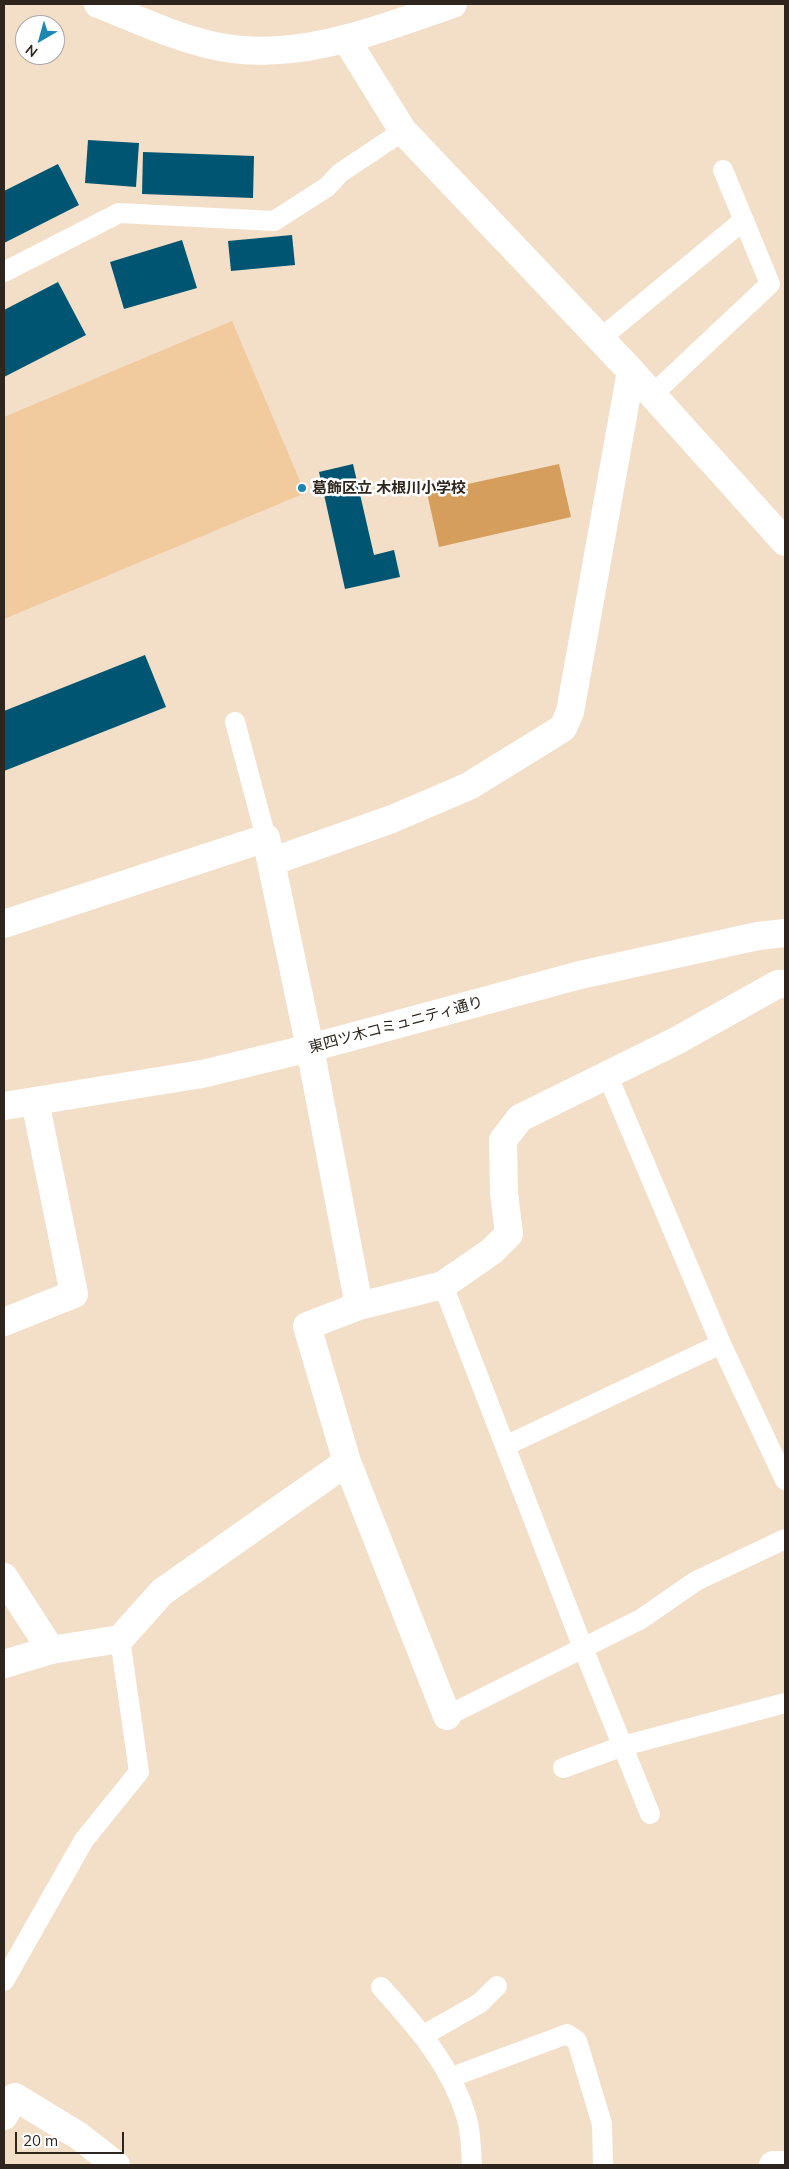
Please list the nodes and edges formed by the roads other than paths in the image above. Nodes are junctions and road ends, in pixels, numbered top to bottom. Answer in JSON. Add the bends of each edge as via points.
{"nodes":[{"id":1,"x":98,"y":4,"type":"edge"},
{"id":2,"x":453,"y":4,"type":"edge"},
{"id":3,"x":346,"y":40,"type":"junction"},
{"id":4,"x":403,"y":131,"type":"junction"},
{"id":5,"x":723,"y":170,"type":"dead end"},
{"id":6,"x":744,"y":220,"type":"junction"},
{"id":7,"x":4,"y":272,"type":"edge"},
{"id":8,"x":600,"y":338,"type":"junction"},
{"id":9,"x":631,"y":371,"type":"junction"},
{"id":10,"x":653,"y":394,"type":"junction"},
{"id":11,"x":785,"y":542,"type":"edge"},
{"id":12,"x":235,"y":722,"type":"dead end"},
{"id":13,"x":269,"y":850,"type":"junction"},
{"id":14,"x":4,"y":924,"type":"edge"},
{"id":15,"x":785,"y":933,"type":"edge"},
{"id":16,"x":785,"y":984,"type":"edge"},
{"id":17,"x":310,"y":1048,"type":"junction"},
{"id":18,"x":607,"y":1074,"type":"junction"},
{"id":19,"x":35,"y":1101,"type":"junction"},
{"id":20,"x":4,"y":1106,"type":"edge"},
{"id":21,"x":443,"y":1285,"type":"junction"},
{"id":22,"x":359,"y":1306,"type":"junction"},
{"id":23,"x":4,"y":1322,"type":"edge"},
{"id":24,"x":721,"y":1344,"type":"junction"},
{"id":25,"x":505,"y":1446,"type":"junction"},
{"id":26,"x":347,"y":1462,"type":"junction"},
{"id":27,"x":785,"y":1480,"type":"edge"},
{"id":28,"x":785,"y":1539,"type":"edge"},
{"id":29,"x":4,"y":1577,"type":"edge"},
{"id":30,"x":120,"y":1640,"type":"junction"},
{"id":31,"x":583,"y":1648,"type":"junction"},
{"id":32,"x":51,"y":1650,"type":"junction"},
{"id":33,"x":4,"y":1664,"type":"edge"},
{"id":34,"x":785,"y":1703,"type":"edge"},
{"id":35,"x":447,"y":1716,"type":"joint"},
{"id":36,"x":623,"y":1746,"type":"junction"},
{"id":37,"x":563,"y":1768,"type":"dead end"},
{"id":38,"x":650,"y":1814,"type":"dead end"},
{"id":39,"x":4,"y":1981,"type":"edge"},
{"id":40,"x":497,"y":1986,"type":"dead end"},
{"id":41,"x":381,"y":1987,"type":"dead end"},
{"id":42,"x":424,"y":2034,"type":"junction"},
{"id":43,"x":452,"y":2078,"type":"junction"},
{"id":44,"x":8,"y":2098,"type":"edge"},
{"id":45,"x":116,"y":2165,"type":"edge"},
{"id":46,"x":472,"y":2165,"type":"edge"},
{"id":47,"x":603,"y":2165,"type":"edge"},
{"id":48,"x":773,"y":2165,"type":"edge"},
{"id":49,"x":785,"y":2165,"type":"edge"}],
"edges":[{"from":1,"to":3,"type":"street","via":[[179,36],[220,47],[261,51]]},
{"from":2,"to":3,"type":"street"},
{"from":3,"to":4,"type":"street"},
{"from":4,"to":7,"type":"lane","via":[[274,220],[119,213]]},
{"from":4,"to":8,"type":"street"},
{"from":5,"to":6,"type":"lane"},
{"from":6,"to":8,"type":"lane"},
{"from":6,"to":10,"type":"lane","via":[[770,284]]},
{"from":8,"to":9,"type":"street"},
{"from":9,"to":10,"type":"street"},
{"from":9,"to":13,"type":"street","via":[[570,712],[564,728],[469,786],[392,819]]},
{"from":10,"to":11,"type":"street"},
{"from":12,"to":13,"type":"lane"},
{"from":13,"to":14,"type":"street"},
{"from":13,"to":17,"type":"street"},
{"from":15,"to":17,"type":"street","name":"東四ツ木コミュニティ通り","via":[[580,975]]},
{"from":16,"to":18,"type":"street","via":[[778,984],[676,1041]]},
{"from":17,"to":19,"type":"street","name":"東四ツ木コミュニティ通り","via":[[202,1074]]},
{"from":17,"to":22,"type":"street"},
{"from":18,"to":21,"type":"street","via":[[520,1118],[503,1140],[509,1234],[492,1251]]},
{"from":18,"to":24,"type":"lane"},
{"from":19,"to":20,"type":"street","name":"東四ツ木コミュニティ通り"},
{"from":19,"to":23,"type":"street","via":[[74,1294]]},
{"from":21,"to":22,"type":"street"},
{"from":21,"to":25,"type":"lane"},
{"from":22,"to":26,"type":"street","via":[[307,1326]]},
{"from":24,"to":25,"type":"lane"},
{"from":24,"to":27,"type":"lane"},
{"from":25,"to":31,"type":"lane"},
{"from":26,"to":30,"type":"street","via":[[162,1592]]},
{"from":26,"to":35,"type":"street"},
{"from":28,"to":31,"type":"lane","via":[[696,1580],[641,1619]]},
{"from":29,"to":32,"type":"street"},
{"from":30,"to":32,"type":"street"},
{"from":30,"to":39,"type":"lane","via":[[139,1772],[84,1840]]},
{"from":31,"to":35,"type":"lane"},
{"from":31,"to":36,"type":"lane"},
{"from":32,"to":33,"type":"street"},
{"from":34,"to":36,"type":"lane"},
{"from":36,"to":37,"type":"lane"},
{"from":36,"to":38,"type":"lane"},
{"from":40,"to":42,"type":"lane","via":[[480,2003]]},
{"from":41,"to":42,"type":"lane"},
{"from":42,"to":43,"type":"lane"},
{"from":43,"to":46,"type":"lane","via":[[468,2121]]},
{"from":43,"to":47,"type":"lane","via":[[567,2034],[577,2040],[602,2124]]},
{"from":44,"to":45,"type":"street","via":[[79,2136]]},
{"from":48,"to":49,"type":"street"}]}
